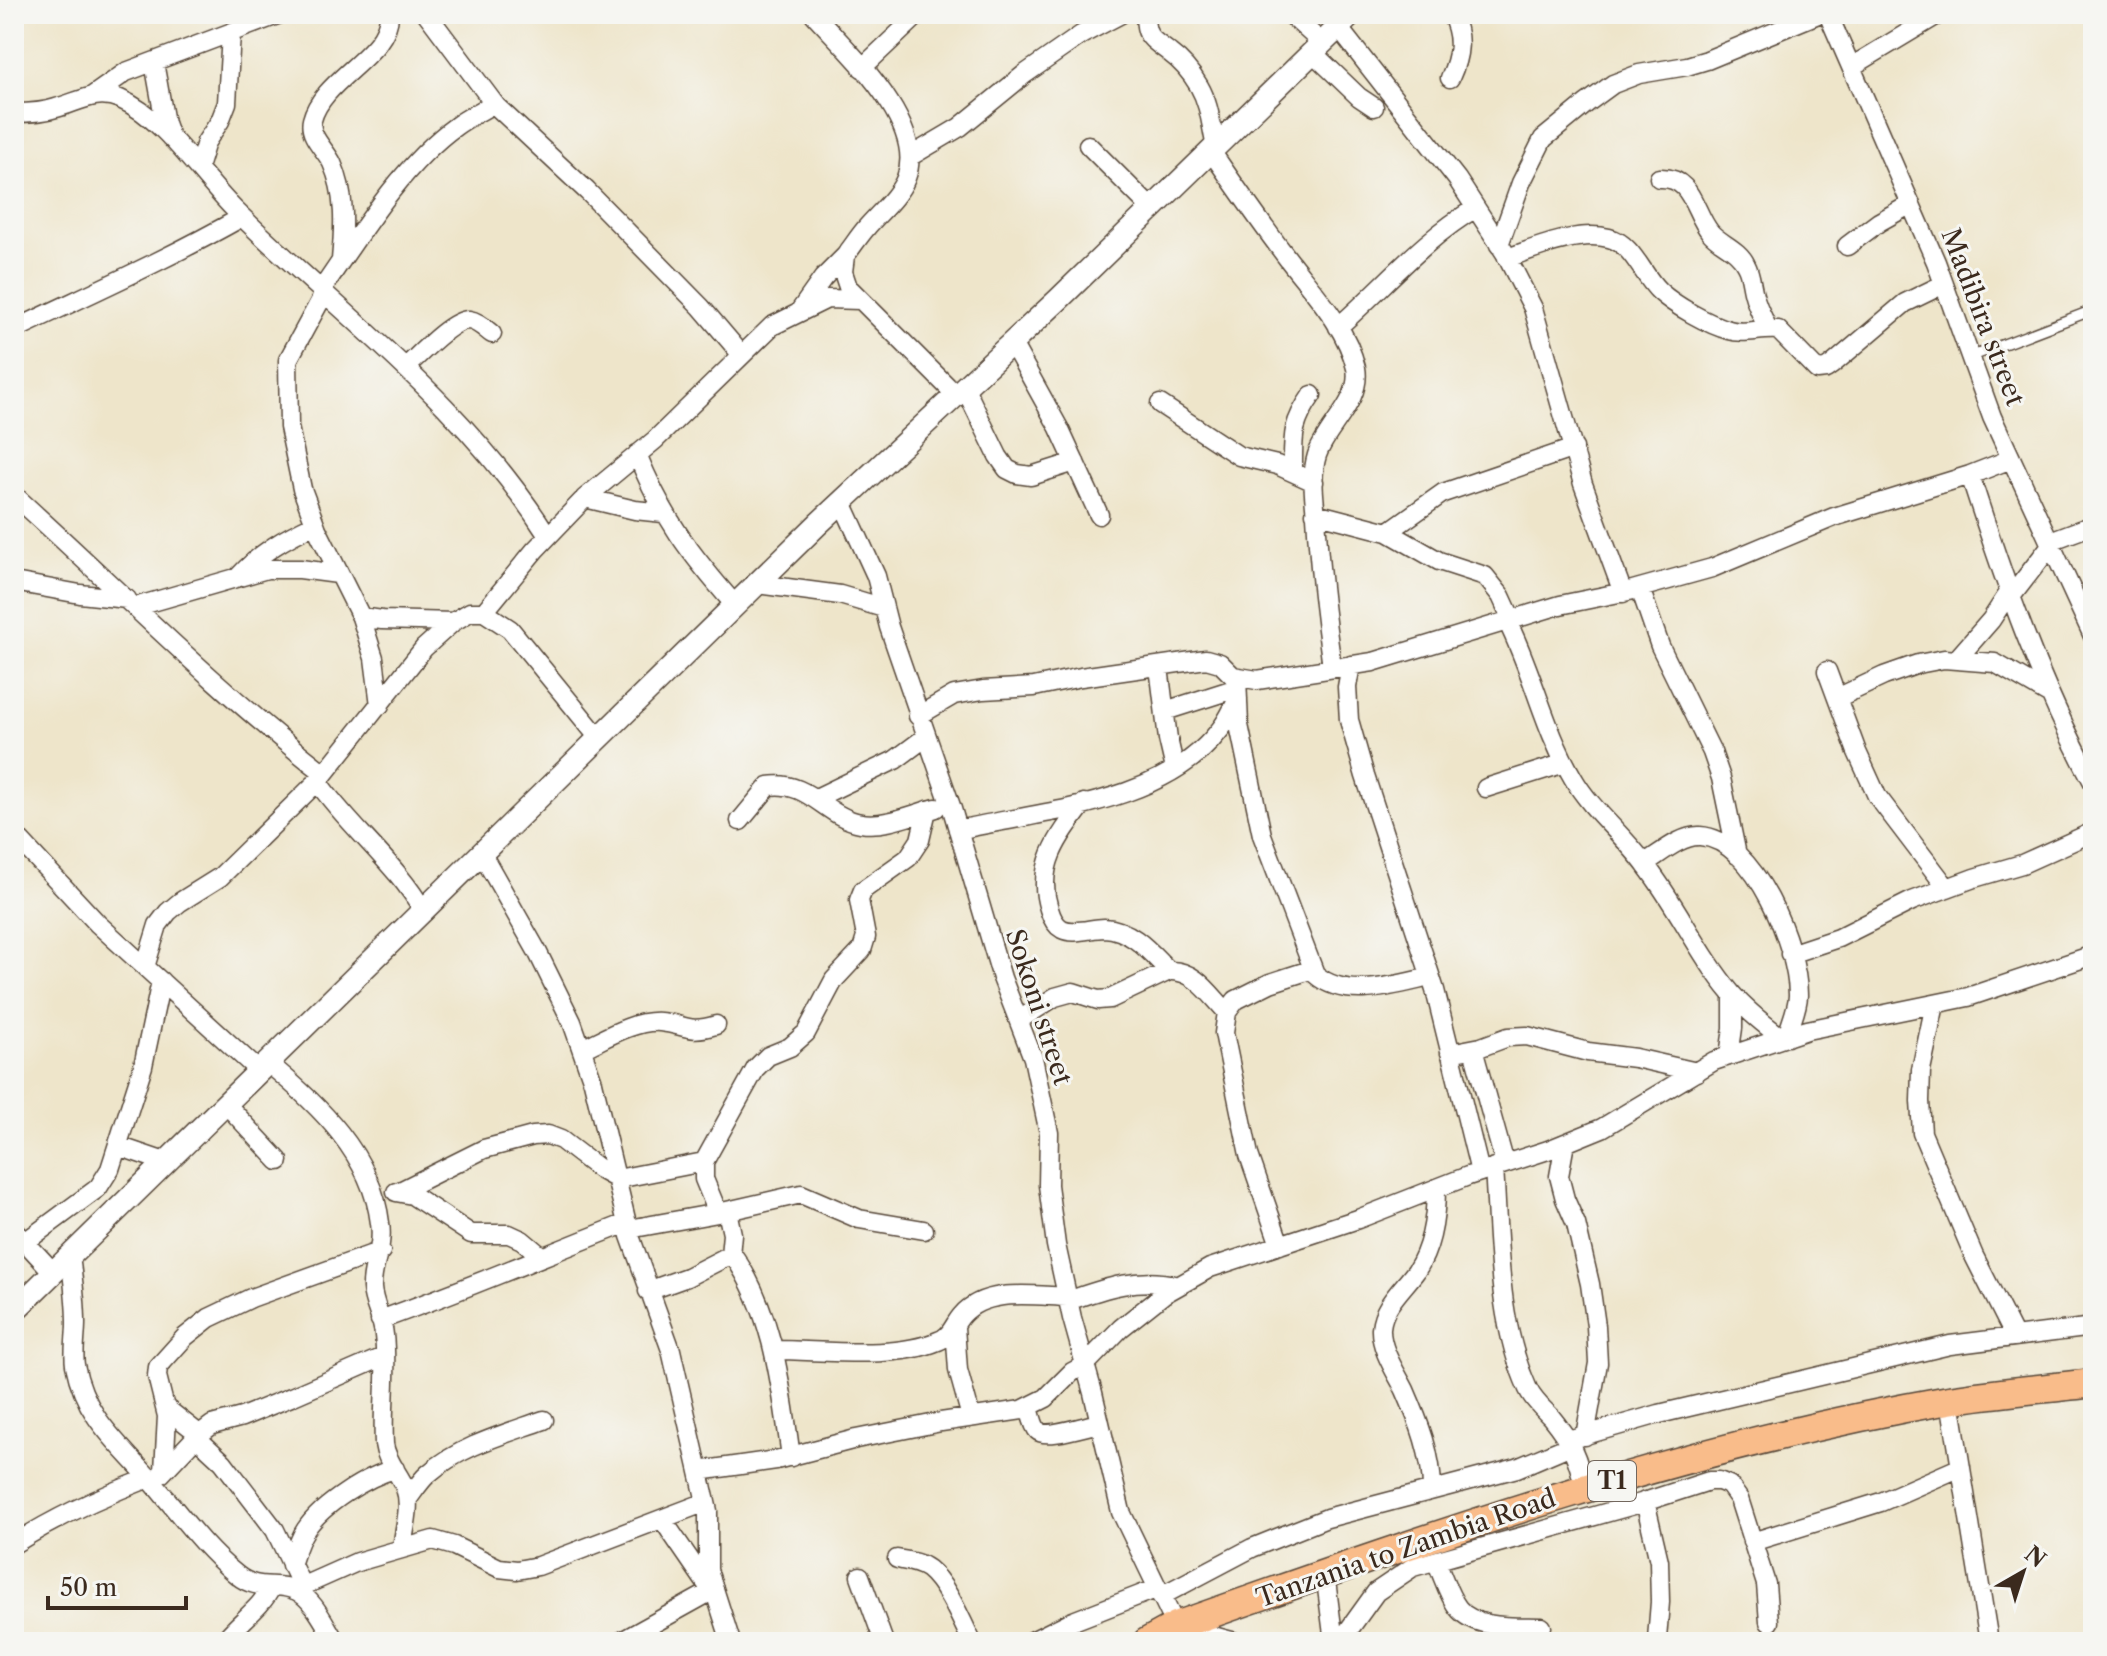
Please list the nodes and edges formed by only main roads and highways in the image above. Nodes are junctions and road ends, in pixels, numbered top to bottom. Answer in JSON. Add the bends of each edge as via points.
{"nodes":[{"id":1,"x":2093,"y":1383,"type":"edge"},
{"id":2,"x":1147,"y":1642,"type":"edge"}],
"edges":[{"from":1,"to":2,"type":"highway","name":"Tanzania to Zambia Road","number":"T1","via":[[1950,1400],[1774,1437],[1584,1488],[1325,1573],[1176,1626]]}]}
